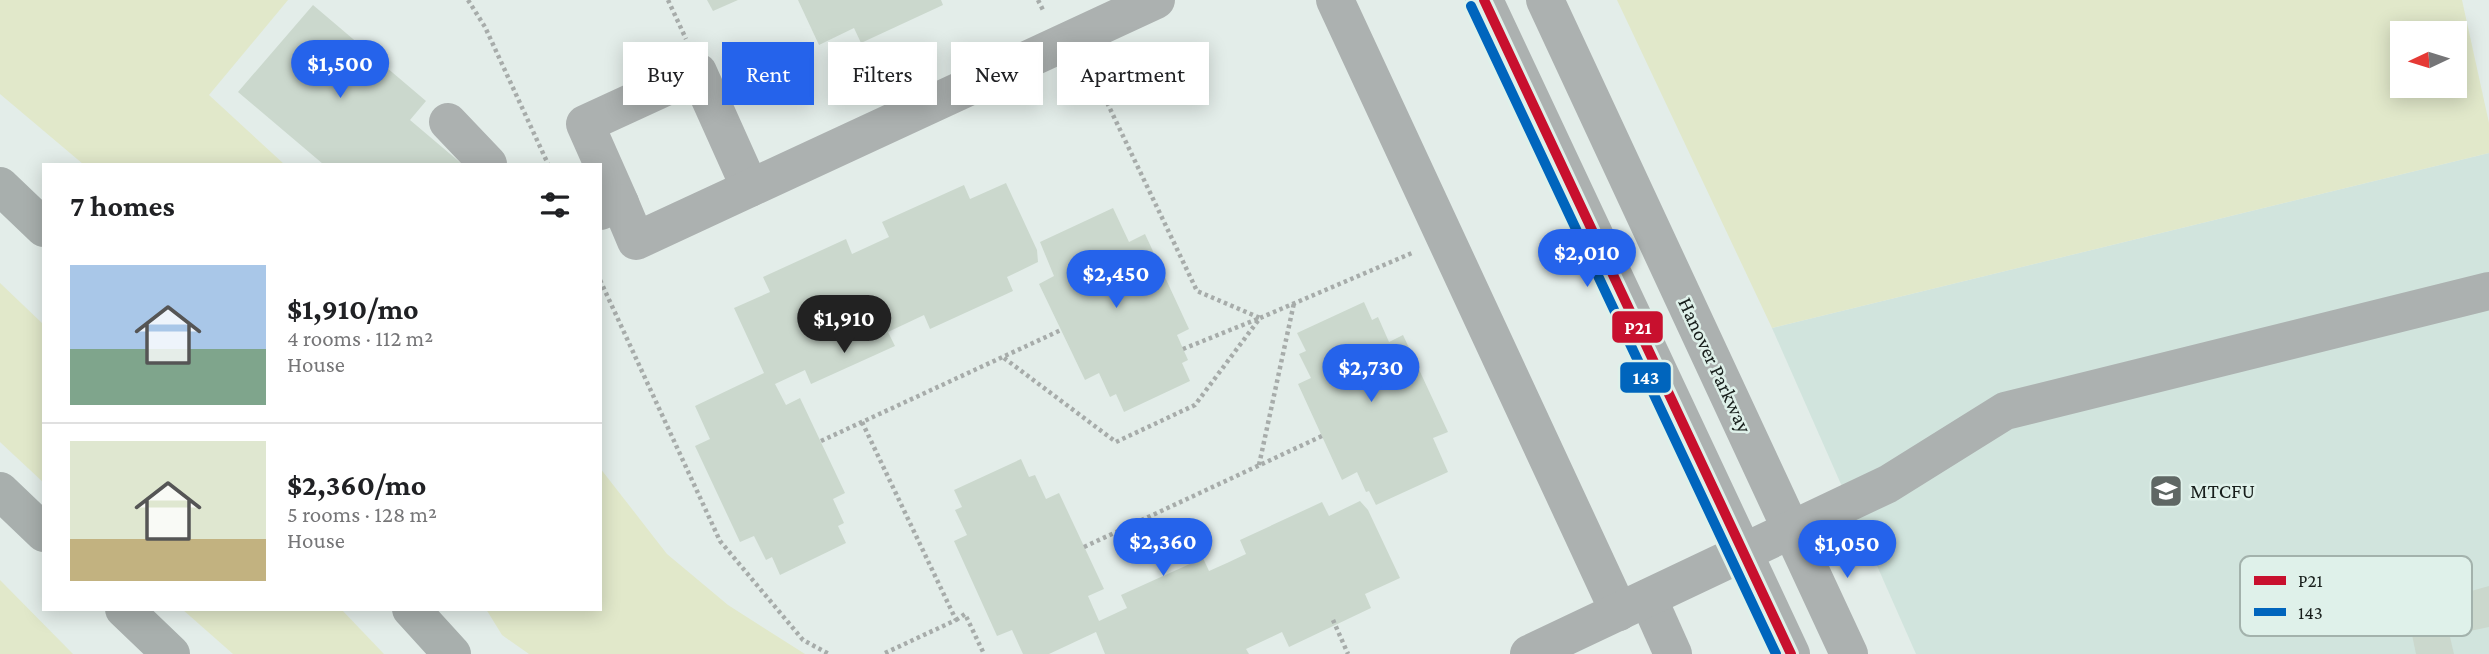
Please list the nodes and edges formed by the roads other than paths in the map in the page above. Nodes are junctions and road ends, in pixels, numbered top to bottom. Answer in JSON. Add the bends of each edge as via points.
{"nodes":[{"id":1,"x":1156,"y":0,"type":"edge"},
{"id":2,"x":1335,"y":0,"type":"edge"},
{"id":3,"x":1484,"y":0,"type":"edge"},
{"id":4,"x":1545,"y":0,"type":"edge"},
{"id":5,"x":449,"y":122,"type":"dead end"},
{"id":6,"x":487,"y":163,"type":"edge"},
{"id":7,"x":597,"y":163,"type":"edge"},
{"id":8,"x":602,"y":180,"type":"edge"},
{"id":9,"x":0,"y":186,"type":"edge"},
{"id":10,"x":750,"y":188,"type":"junction"},
{"id":11,"x":610,"y":207,"type":"edge"},
{"id":12,"x":42,"y":226,"type":"edge"},
{"id":13,"x":2489,"y":291,"type":"edge"},
{"id":14,"x":0,"y":491,"type":"edge"},
{"id":15,"x":42,"y":531,"type":"edge"},
{"id":16,"x":1792,"y":531,"type":"junction"},
{"id":17,"x":1744,"y":553,"type":"junction"},
{"id":18,"x":1633,"y":605,"type":"junction"},
{"id":19,"x":126,"y":611,"type":"edge"},
{"id":20,"x":413,"y":611,"type":"edge"},
{"id":21,"x":171,"y":654,"type":"edge"},
{"id":22,"x":452,"y":654,"type":"edge"},
{"id":23,"x":1529,"y":654,"type":"edge"},
{"id":24,"x":1673,"y":654,"type":"edge"},
{"id":25,"x":1791,"y":654,"type":"edge"},
{"id":26,"x":1849,"y":654,"type":"edge"}],
"edges":[{"from":1,"to":10,"type":"street"},
{"from":2,"to":18,"type":"street","via":[[1446,239]]},
{"from":3,"to":17,"type":"street"},
{"from":4,"to":16,"type":"street","name":"Hanover Parkway"},
{"from":5,"to":6,"type":"street"},
{"from":7,"to":10,"type":"street","via":[[585,124],[698,72]]},
{"from":8,"to":11,"type":"street"},
{"from":9,"to":12,"type":"highway"},
{"from":10,"to":11,"type":"street","via":[[636,240]]},
{"from":13,"to":16,"type":"street","via":[[2005,411],[1888,484]]},
{"from":14,"to":15,"type":"highway"},
{"from":16,"to":17,"type":"street"},
{"from":16,"to":26,"type":"street","name":"Hanover Parkway"},
{"from":17,"to":18,"type":"street"},
{"from":17,"to":25,"type":"street"},
{"from":18,"to":23,"type":"street"},
{"from":18,"to":24,"type":"street"},
{"from":19,"to":21,"type":"highway"},
{"from":20,"to":22,"type":"highway"}]}
